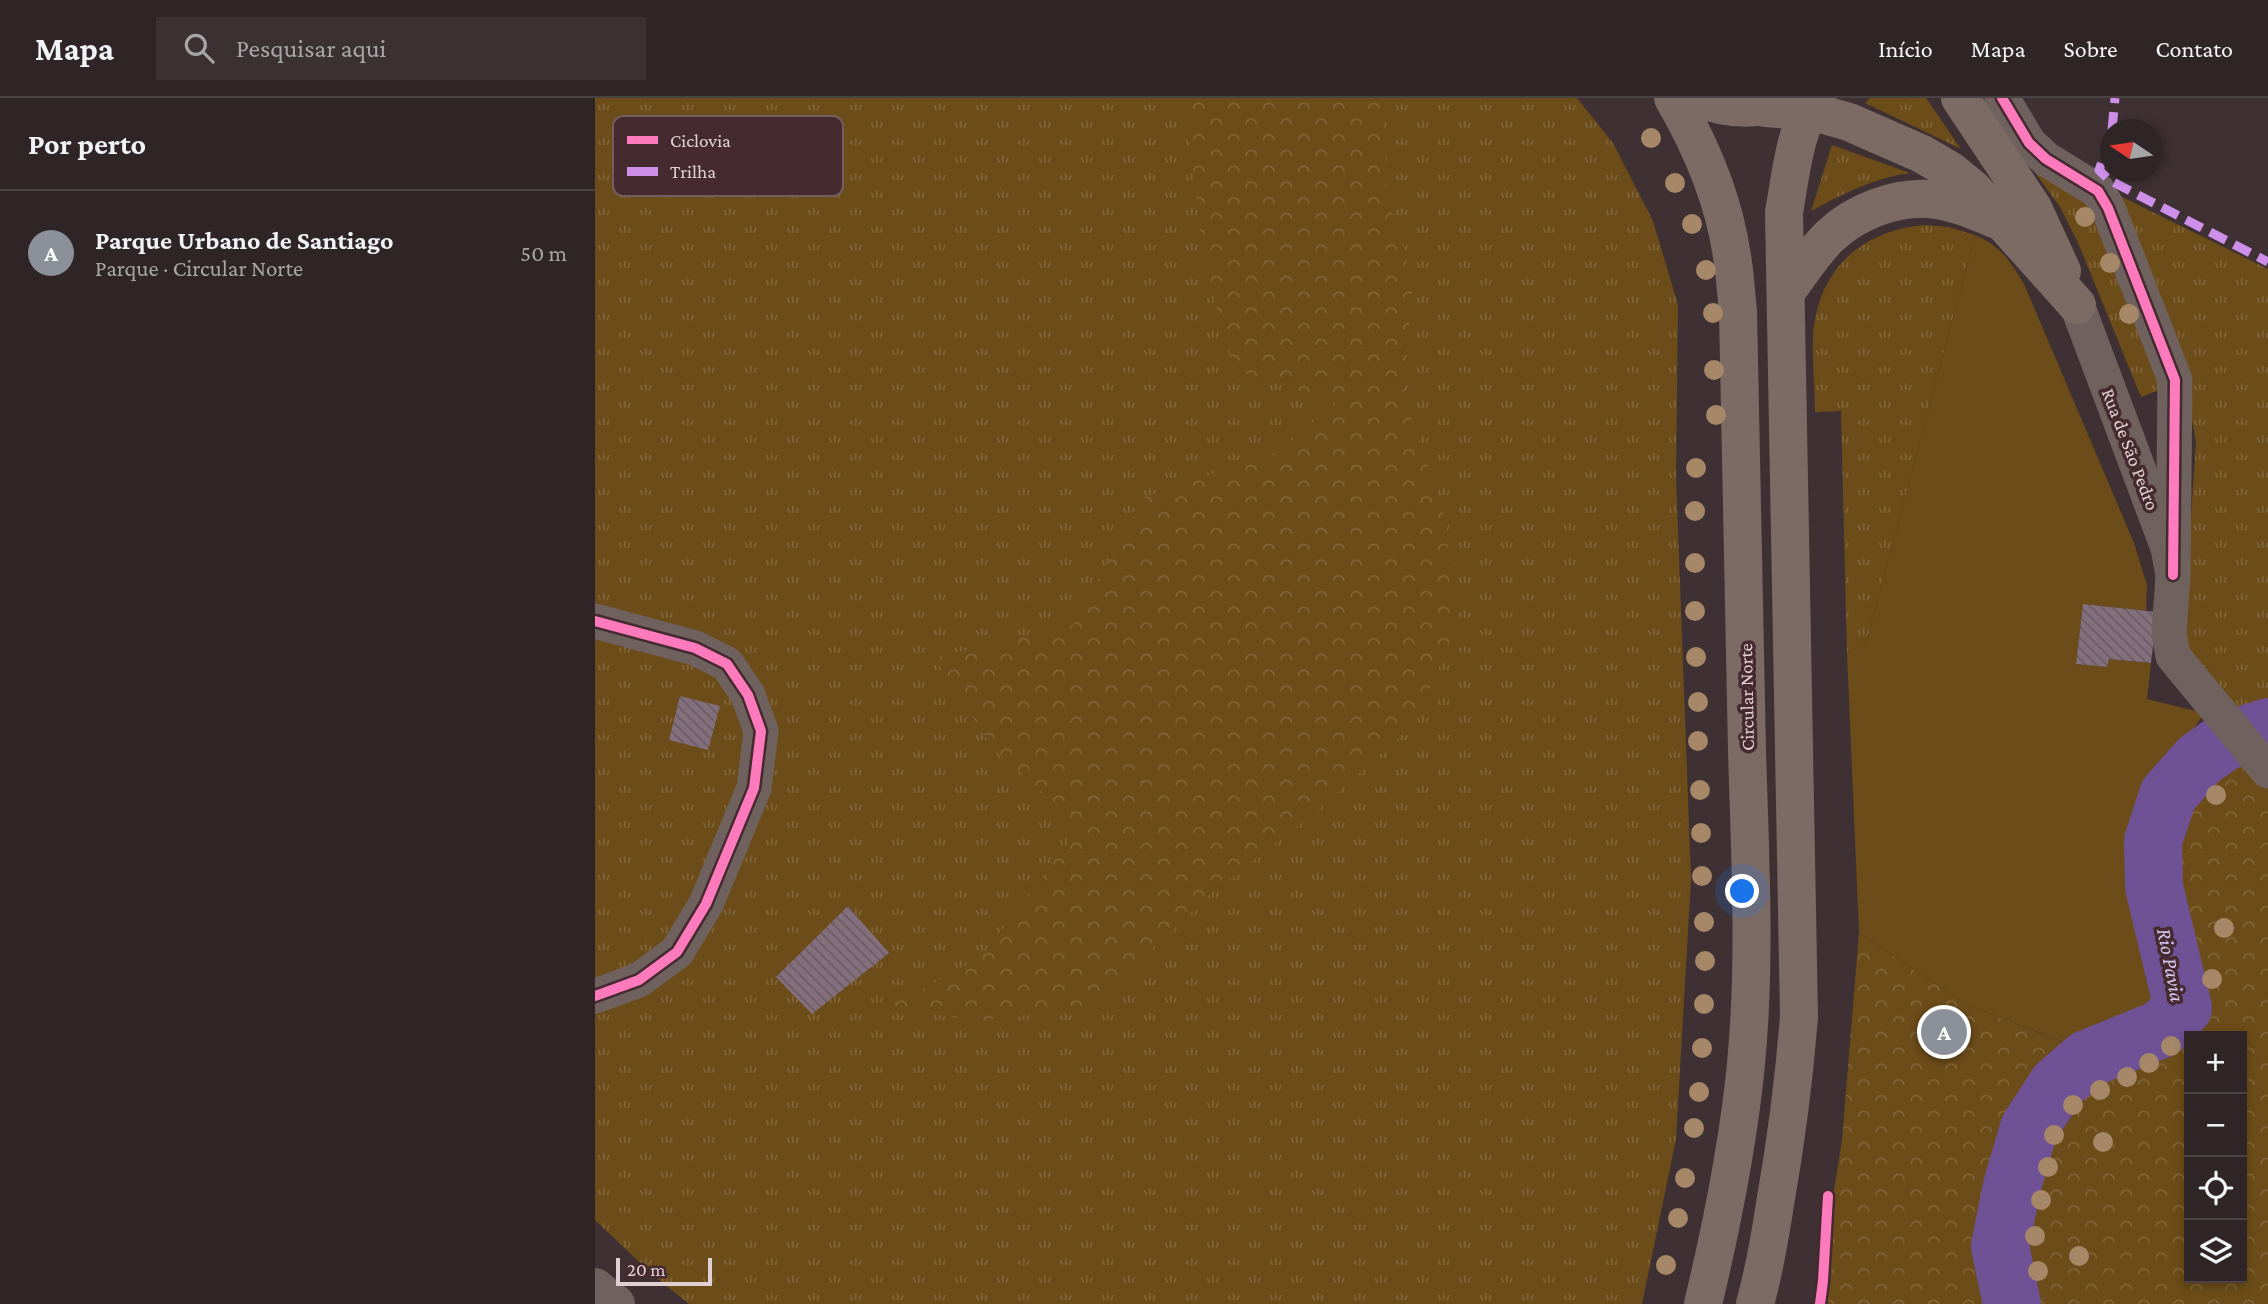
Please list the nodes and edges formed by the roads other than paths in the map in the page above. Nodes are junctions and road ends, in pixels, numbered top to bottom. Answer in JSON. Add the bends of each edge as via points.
{"nodes":[{"id":1,"x":1673,"y":98,"type":"edge"},
{"id":2,"x":1696,"y":98,"type":"edge"},
{"id":3,"x":1960,"y":98,"type":"edge"},
{"id":4,"x":2002,"y":98,"type":"edge"},
{"id":5,"x":1797,"y":104,"type":"edge"},
{"id":6,"x":2001,"y":222,"type":"junction"},
{"id":7,"x":1786,"y":292,"type":"junction"},
{"id":8,"x":2077,"y":305,"type":"junction"},
{"id":9,"x":2118,"y":414,"type":"junction"},
{"id":10,"x":2174,"y":414,"type":"junction"},
{"id":11,"x":2173,"y":575,"type":"junction"},
{"id":12,"x":595,"y":621,"type":"edge"},
{"id":13,"x":2261,"y":763,"type":"edge"},
{"id":14,"x":595,"y":996,"type":"edge"},
{"id":15,"x":595,"y":1287,"type":"edge"},
{"id":16,"x":617,"y":1304,"type":"edge"},
{"id":17,"x":1703,"y":1304,"type":"edge"},
{"id":18,"x":1755,"y":1304,"type":"edge"}],
"edges":[{"from":1,"to":17,"type":"main road","name":"Circular Norte","via":[[1701,152],[1721,207],[1738,311],[1750,972],[1746,1062],[1735,1145]]},
{"from":2,"to":5,"type":"main road","via":[[1732,108]]},
{"from":3,"to":8,"type":"main road","via":[[2033,208]]},
{"from":4,"to":10,"type":"street","via":[[2029,143],[2098,191],[2108,208],[2175,380]]},
{"from":5,"to":6,"type":"main road","via":[[1922,154],[1973,189]]},
{"from":5,"to":7,"type":"main road","via":[[1796,151],[1784,212]]},
{"from":6,"to":7,"type":"main road","via":[[1929,199],[1890,204],[1861,214],[1830,236]]},
{"from":6,"to":8,"type":"main road"},
{"from":7,"to":18,"type":"main road","via":[[1799,1017],[1784,1154]]},
{"from":8,"to":9,"type":"street","name":"Rua de São Pedro"},
{"from":9,"to":10,"type":"street","via":[[2142,431],[2150,431],[2164,429]]},
{"from":9,"to":11,"type":"street","name":"Rua de São Pedro","via":[[2168,548]]},
{"from":10,"to":11,"type":"street"},
{"from":11,"to":13,"type":"street","name":"Rua de São Pedro","via":[[2169,634],[2173,656]]},
{"from":12,"to":14,"type":"street","via":[[695,648],[727,664],[748,695],[761,732],[754,788],[705,904],[677,952],[639,980]]},
{"from":15,"to":16,"type":"street"}]}
